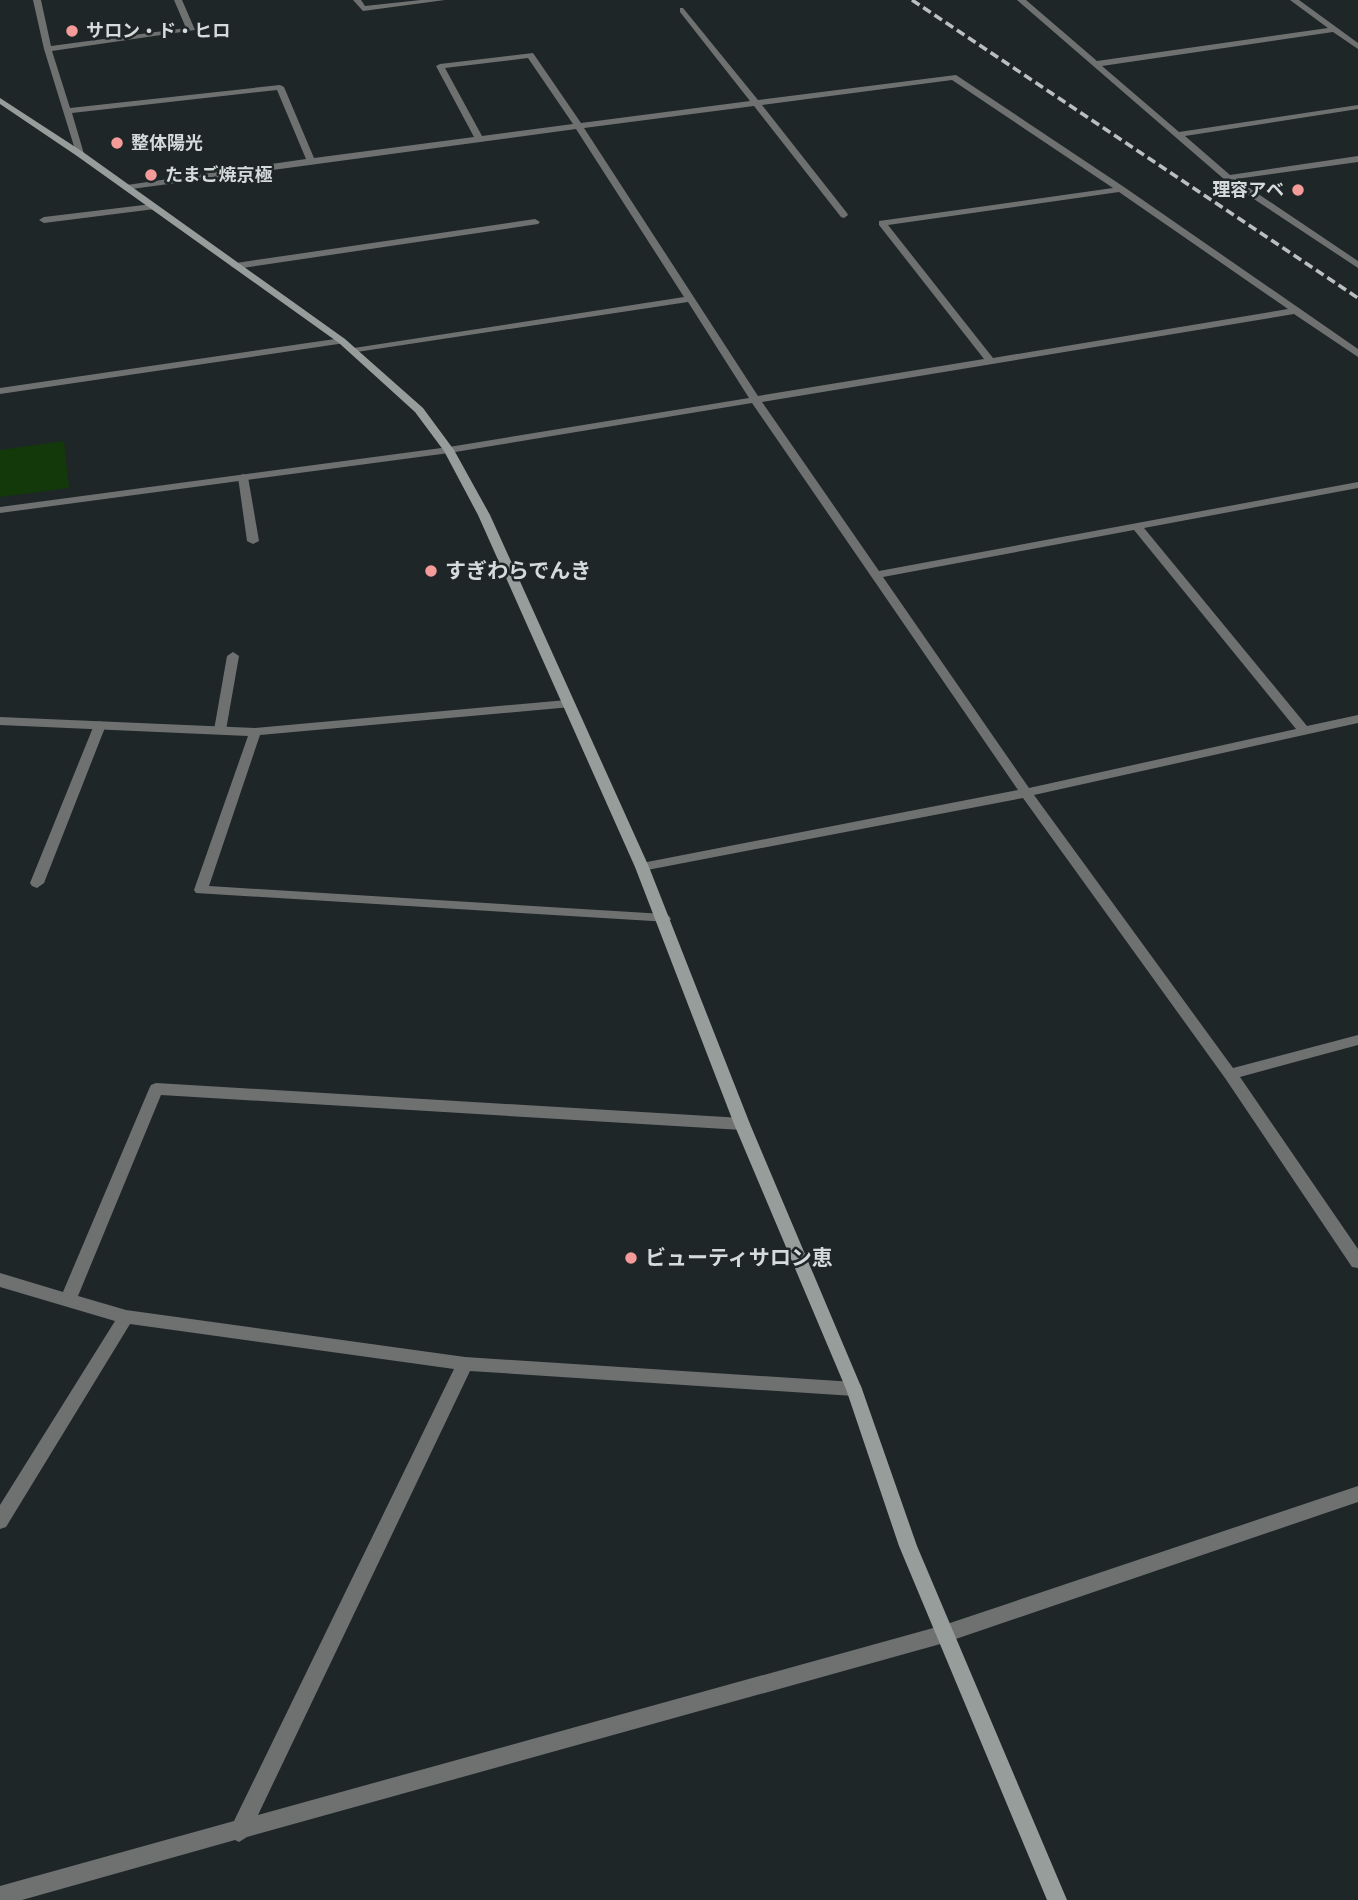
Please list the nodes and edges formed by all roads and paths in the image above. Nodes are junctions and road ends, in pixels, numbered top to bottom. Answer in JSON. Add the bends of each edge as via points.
{"nodes":[{"id":1,"x":37,"y":0,"type":"edge"},
{"id":2,"x":178,"y":0,"type":"edge"},
{"id":3,"x":358,"y":0,"type":"edge"},
{"id":4,"x":441,"y":0,"type":"edge"},
{"id":5,"x":1021,"y":0,"type":"edge"},
{"id":6,"x":1294,"y":0,"type":"edge"},
{"id":7,"x":683,"y":10,"type":"dead end"},
{"id":8,"x":1332,"y":30,"type":"junction"},
{"id":9,"x":1358,"y":47,"type":"edge"},
{"id":10,"x":48,"y":49,"type":"junction"},
{"id":11,"x":1096,"y":64,"type":"junction"},
{"id":12,"x":0,"y":100,"type":"edge"},
{"id":13,"x":757,"y":103,"type":"junction"},
{"id":14,"x":1358,"y":107,"type":"edge"},
{"id":15,"x":67,"y":111,"type":"junction"},
{"id":16,"x":579,"y":127,"type":"junction"},
{"id":17,"x":1176,"y":135,"type":"junction"},
{"id":18,"x":479,"y":139,"type":"junction"},
{"id":19,"x":80,"y":154,"type":"junction"},
{"id":20,"x":1358,"y":159,"type":"edge"},
{"id":21,"x":311,"y":161,"type":"junction"},
{"id":22,"x":1228,"y":178,"type":"junction"},
{"id":23,"x":127,"y":188,"type":"junction"},
{"id":24,"x":1121,"y":189,"type":"junction"},
{"id":25,"x":152,"y":207,"type":"junction"},
{"id":26,"x":844,"y":215,"type":"dead end"},
{"id":27,"x":44,"y":220,"type":"dead end"},
{"id":28,"x":535,"y":222,"type":"dead end"},
{"id":29,"x":1358,"y":265,"type":"edge"},
{"id":30,"x":236,"y":266,"type":"junction"},
{"id":31,"x":691,"y":299,"type":"junction"},
{"id":32,"x":1295,"y":311,"type":"junction"},
{"id":33,"x":342,"y":341,"type":"junction"},
{"id":34,"x":354,"y":351,"type":"junction"},
{"id":35,"x":1358,"y":354,"type":"edge"},
{"id":36,"x":991,"y":362,"type":"junction"},
{"id":37,"x":0,"y":391,"type":"edge"},
{"id":38,"x":756,"y":401,"type":"junction"},
{"id":39,"x":449,"y":450,"type":"junction"},
{"id":40,"x":243,"y":478,"type":"junction"},
{"id":41,"x":1358,"y":485,"type":"edge"},
{"id":42,"x":0,"y":510,"type":"edge"},
{"id":43,"x":1137,"y":527,"type":"junction"},
{"id":44,"x":253,"y":541,"type":"dead end"},
{"id":45,"x":877,"y":575,"type":"junction"},
{"id":46,"x":233,"y":656,"type":"dead end"},
{"id":47,"x":567,"y":704,"type":"junction"},
{"id":48,"x":1358,"y":719,"type":"edge"},
{"id":49,"x":0,"y":721,"type":"edge"},
{"id":50,"x":100,"y":725,"type":"junction"},
{"id":51,"x":220,"y":730,"type":"junction"},
{"id":52,"x":1304,"y":731,"type":"junction"},
{"id":53,"x":255,"y":732,"type":"junction"},
{"id":54,"x":1026,"y":793,"type":"junction"},
{"id":55,"x":642,"y":867,"type":"junction"},
{"id":56,"x":37,"y":883,"type":"dead end"},
{"id":57,"x":664,"y":919,"type":"junction"},
{"id":58,"x":1358,"y":1040,"type":"edge"},
{"id":59,"x":1230,"y":1074,"type":"junction"},
{"id":60,"x":742,"y":1124,"type":"junction"},
{"id":61,"x":1358,"y":1262,"type":"edge"},
{"id":62,"x":0,"y":1280,"type":"edge"},
{"id":63,"x":68,"y":1300,"type":"junction"},
{"id":64,"x":126,"y":1317,"type":"junction"},
{"id":65,"x":465,"y":1364,"type":"junction"},
{"id":66,"x":854,"y":1389,"type":"junction"},
{"id":67,"x":1358,"y":1494,"type":"edge"},
{"id":68,"x":0,"y":1521,"type":"edge"},
{"id":69,"x":944,"y":1634,"type":"junction"},
{"id":70,"x":239,"y":1832,"type":"junction"},
{"id":71,"x":0,"y":1896,"type":"edge"},
{"id":72,"x":1057,"y":1900,"type":"edge"}],
"edges":[{"from":1,"to":10,"type":"street"},
{"from":2,"to":10,"type":"street","via":[[191,30]]},
{"from":3,"to":4,"type":"street","via":[[363,9]]},
{"from":5,"to":11,"type":"street"},
{"from":6,"to":8,"type":"street"},
{"from":7,"to":13,"type":"street"},
{"from":8,"to":9,"type":"street"},
{"from":8,"to":11,"type":"street"},
{"from":10,"to":15,"type":"street"},
{"from":11,"to":17,"type":"street"},
{"from":12,"to":19,"type":"street"},
{"from":13,"to":16,"type":"street"},
{"from":13,"to":24,"type":"street","via":[[953,77]]},
{"from":13,"to":26,"type":"street"},
{"from":14,"to":17,"type":"street"},
{"from":15,"to":19,"type":"street"},
{"from":15,"to":21,"type":"street","via":[[280,87]]},
{"from":16,"to":18,"type":"street"},
{"from":16,"to":18,"type":"street","via":[[530,55],[440,66]]},
{"from":16,"to":31,"type":"street"},
{"from":17,"to":22,"type":"street"},
{"from":18,"to":21,"type":"street"},
{"from":19,"to":23,"type":"street"},
{"from":20,"to":22,"type":"street"},
{"from":21,"to":23,"type":"street"},
{"from":22,"to":29,"type":"street"},
{"from":23,"to":25,"type":"street"},
{"from":24,"to":32,"type":"street"},
{"from":24,"to":36,"type":"street","via":[[881,223]]},
{"from":25,"to":27,"type":"street"},
{"from":25,"to":30,"type":"street"},
{"from":28,"to":30,"type":"street"},
{"from":30,"to":33,"type":"street"},
{"from":31,"to":34,"type":"street"},
{"from":31,"to":38,"type":"street"},
{"from":32,"to":35,"type":"street"},
{"from":32,"to":36,"type":"street"},
{"from":33,"to":34,"type":"street"},
{"from":33,"to":37,"type":"street"},
{"from":34,"to":39,"type":"street","via":[[419,410]]},
{"from":36,"to":38,"type":"street"},
{"from":38,"to":39,"type":"street"},
{"from":38,"to":45,"type":"street"},
{"from":39,"to":40,"type":"street"},
{"from":39,"to":47,"type":"street","via":[[484,514]]},
{"from":40,"to":42,"type":"street"},
{"from":40,"to":44,"type":"street"},
{"from":41,"to":43,"type":"street"},
{"from":43,"to":45,"type":"street"},
{"from":43,"to":52,"type":"street"},
{"from":45,"to":54,"type":"street"},
{"from":46,"to":51,"type":"street"},
{"from":47,"to":53,"type":"street"},
{"from":47,"to":55,"type":"street"},
{"from":48,"to":52,"type":"street"},
{"from":49,"to":50,"type":"street"},
{"from":50,"to":51,"type":"street"},
{"from":50,"to":56,"type":"street"},
{"from":51,"to":53,"type":"street"},
{"from":52,"to":54,"type":"street"},
{"from":53,"to":57,"type":"street","via":[[201,890]]},
{"from":54,"to":55,"type":"street"},
{"from":54,"to":59,"type":"street"},
{"from":55,"to":57,"type":"street"},
{"from":57,"to":60,"type":"street"},
{"from":58,"to":59,"type":"street"},
{"from":59,"to":61,"type":"street"},
{"from":60,"to":63,"type":"street","via":[[156,1089]]},
{"from":60,"to":66,"type":"street"},
{"from":62,"to":63,"type":"street"},
{"from":63,"to":64,"type":"street"},
{"from":64,"to":65,"type":"street"},
{"from":64,"to":68,"type":"street"},
{"from":65,"to":66,"type":"street"},
{"from":65,"to":70,"type":"street"},
{"from":66,"to":69,"type":"street"},
{"from":67,"to":69,"type":"street"},
{"from":69,"to":70,"type":"street"},
{"from":69,"to":72,"type":"street"},
{"from":70,"to":71,"type":"street"}]}
